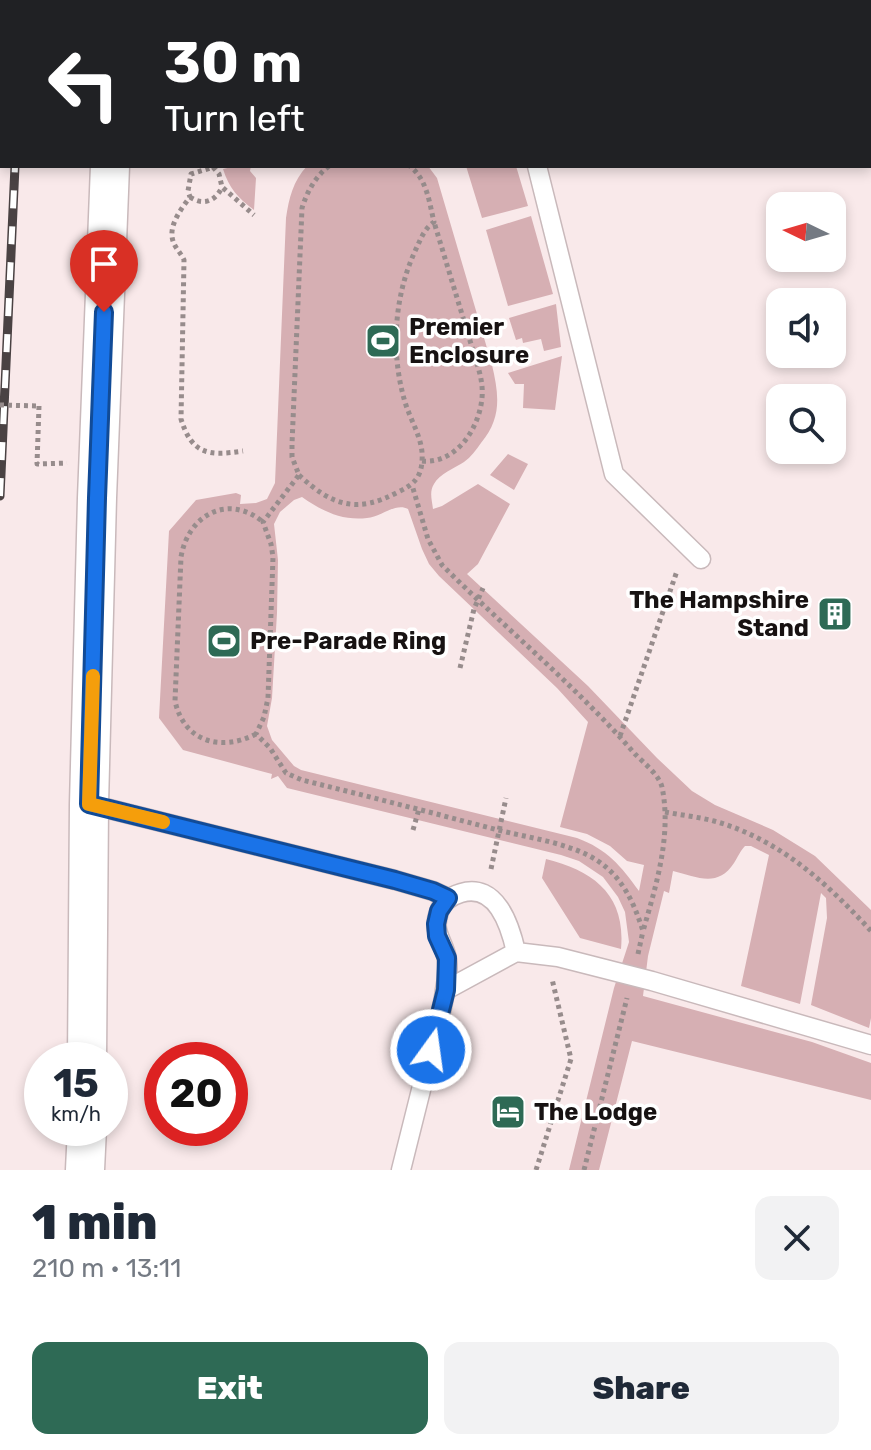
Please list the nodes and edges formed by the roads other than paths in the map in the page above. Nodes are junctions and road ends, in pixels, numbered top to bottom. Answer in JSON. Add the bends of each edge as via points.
{"nodes":[{"id":1,"x":110,"y":168,"type":"edge"},
{"id":2,"x":538,"y":168,"type":"edge"},
{"id":3,"x":701,"y":559,"type":"dead end"},
{"id":4,"x":89,"y":804,"type":"junction"},
{"id":5,"x":448,"y":898,"type":"junction"},
{"id":6,"x":516,"y":952,"type":"junction"},
{"id":7,"x":446,"y":990,"type":"junction"},
{"id":8,"x":87,"y":1042,"type":"edge"},
{"id":9,"x":871,"y":1045,"type":"edge"},
{"id":10,"x":86,"y":1146,"type":"edge"},
{"id":11,"x":85,"y":1170,"type":"edge"},
{"id":12,"x":401,"y":1170,"type":"edge"}],
"edges":[{"from":1,"to":4,"type":"street"},
{"from":2,"to":3,"type":"lane","via":[[614,474]]},
{"from":4,"to":5,"type":"lane"},
{"from":4,"to":8,"type":"street"},
{"from":5,"to":6,"type":"lane","via":[[476,891],[499,904]]},
{"from":5,"to":7,"type":"lane","via":[[436,924],[447,958]]},
{"from":6,"to":7,"type":"lane"},
{"from":6,"to":9,"type":"lane","via":[[632,976]]},
{"from":7,"to":12,"type":"lane"},
{"from":10,"to":11,"type":"street"}]}
